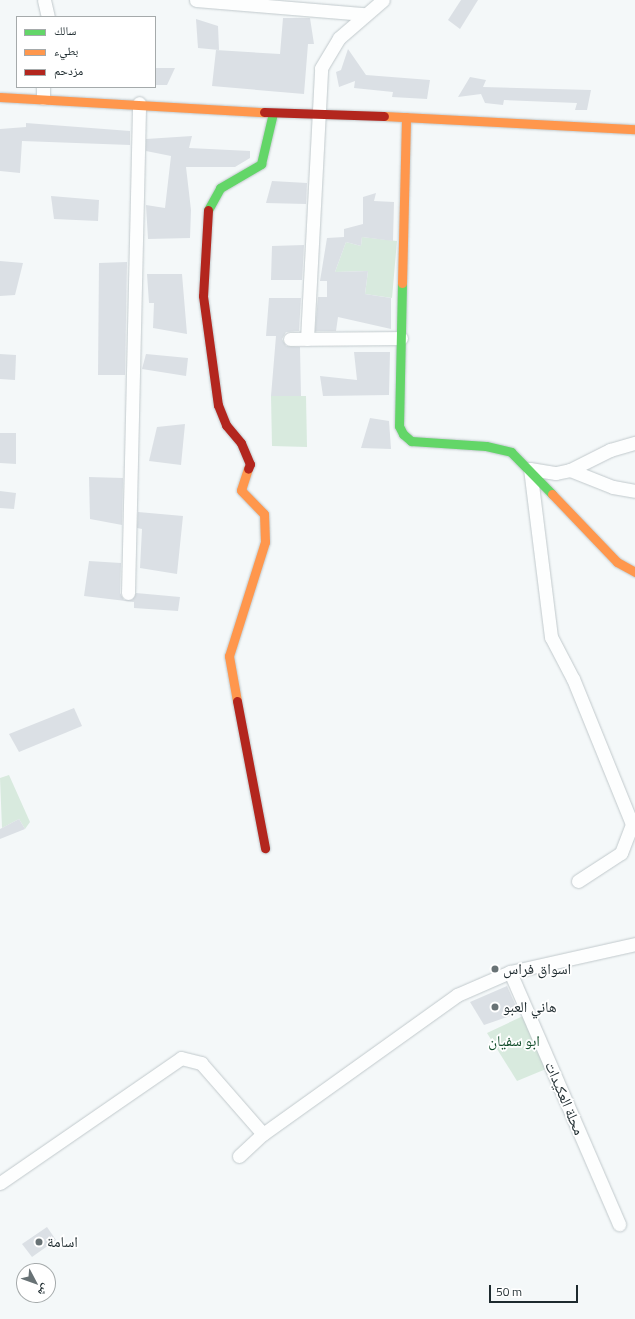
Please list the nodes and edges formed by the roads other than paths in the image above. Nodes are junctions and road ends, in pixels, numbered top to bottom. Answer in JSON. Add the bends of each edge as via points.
{"nodes":[{"id":1,"x":44,"y":0,"type":"edge"},
{"id":2,"x":196,"y":0,"type":"edge"},
{"id":3,"x":383,"y":0,"type":"edge"},
{"id":4,"x":364,"y":14,"type":"junction"},
{"id":5,"x":48,"y":16,"type":"edge"},
{"id":6,"x":43,"y":93,"type":"edge"},
{"id":7,"x":0,"y":97,"type":"edge"},
{"id":8,"x":139,"y":103,"type":"junction"},
{"id":9,"x":321,"y":113,"type":"junction"},
{"id":10,"x":273,"y":114,"type":"junction"},
{"id":11,"x":406,"y":117,"type":"junction"},
{"id":12,"x":635,"y":129,"type":"edge"},
{"id":13,"x":401,"y":338,"type":"junction"},
{"id":14,"x":290,"y":339,"type":"dead end"},
{"id":15,"x":307,"y":339,"type":"junction"},
{"id":16,"x":635,"y":443,"type":"edge"},
{"id":17,"x":530,"y":469,"type":"junction"},
{"id":18,"x":570,"y":470,"type":"junction"},
{"id":19,"x":635,"y":491,"type":"edge"},
{"id":20,"x":635,"y":572,"type":"edge"},
{"id":21,"x":128,"y":593,"type":"dead end"},
{"id":22,"x":265,"y":848,"type":"dead end"},
{"id":23,"x":578,"y":881,"type":"dead end"},
{"id":24,"x":635,"y":944,"type":"edge"},
{"id":25,"x":510,"y":972,"type":"junction"},
{"id":26,"x":263,"y":1134,"type":"junction"},
{"id":27,"x":239,"y":1156,"type":"dead end"},
{"id":28,"x":0,"y":1183,"type":"edge"},
{"id":29,"x":619,"y":1224,"type":"dead end"}],
"edges":[{"from":1,"to":5,"type":"street"},
{"from":2,"to":4,"type":"street"},
{"from":3,"to":4,"type":"street"},
{"from":4,"to":9,"type":"street","via":[[339,38],[321,68]]},
{"from":6,"to":7,"type":"street"},
{"from":6,"to":8,"type":"street"},
{"from":8,"to":10,"type":"street"},
{"from":8,"to":21,"type":"street"},
{"from":9,"to":10,"type":"street"},
{"from":9,"to":11,"type":"street"},
{"from":9,"to":15,"type":"street"},
{"from":10,"to":22,"type":"street","via":[[261,164],[220,188],[208,209],[203,296],[218,405],[226,425],[241,442],[250,464],[241,490],[264,514],[263,555],[229,656]]},
{"from":11,"to":12,"type":"street"},
{"from":11,"to":13,"type":"street"},
{"from":13,"to":15,"type":"street"},
{"from":13,"to":17,"type":"street","via":[[399,426],[403,434],[411,441],[502,448]]},
{"from":14,"to":15,"type":"street"},
{"from":16,"to":18,"type":"street","via":[[610,450]]},
{"from":17,"to":18,"type":"street","via":[[550,473]]},
{"from":17,"to":20,"type":"street","via":[[602,548],[617,562]]},
{"from":17,"to":23,"type":"street","via":[[545,610],[551,637],[573,679],[632,824],[621,854]]},
{"from":18,"to":19,"type":"street","via":[[613,487]]},
{"from":24,"to":25,"type":"street"},
{"from":25,"to":26,"type":"street","via":[[457,994]]},
{"from":25,"to":29,"type":"street","name":"محلة العكيدات"},
{"from":26,"to":27,"type":"street"},
{"from":26,"to":28,"type":"street","via":[[201,1063],[181,1058]]}]}
